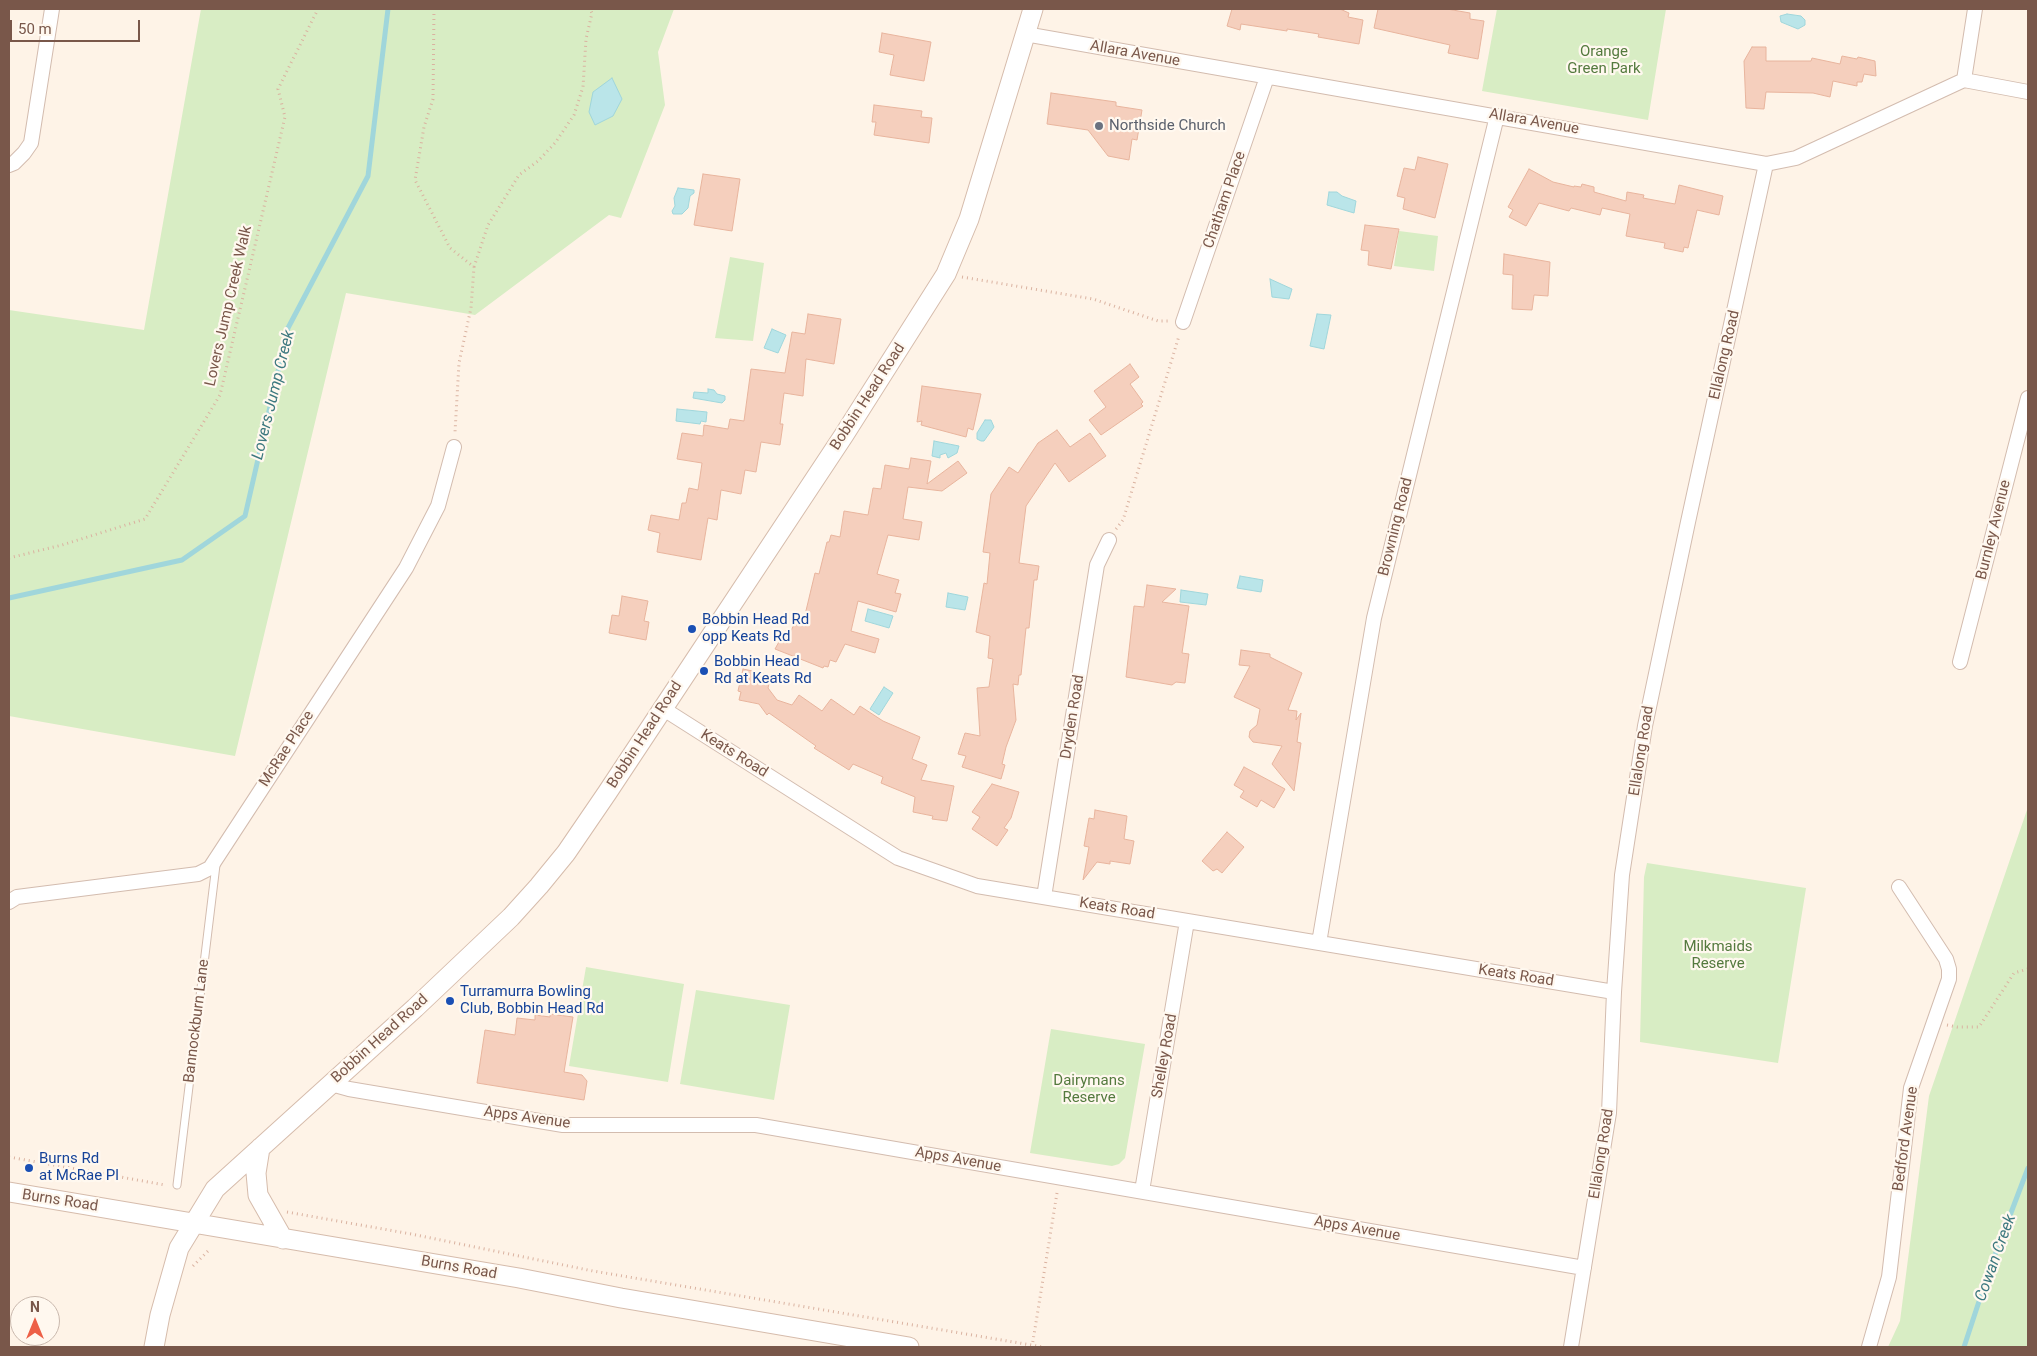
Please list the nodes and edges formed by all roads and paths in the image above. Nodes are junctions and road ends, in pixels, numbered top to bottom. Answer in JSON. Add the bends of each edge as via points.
{"nodes":[{"id":1,"x":52,"y":9,"type":"edge"},
{"id":2,"x":318,"y":9,"type":"edge"},
{"id":3,"x":434,"y":9,"type":"edge"},
{"id":4,"x":590,"y":9,"type":"edge"},
{"id":5,"x":1033,"y":9,"type":"edge"},
{"id":6,"x":1975,"y":9,"type":"edge"},
{"id":7,"x":1025,"y":34,"type":"junction"},
{"id":8,"x":1267,"y":77,"type":"junction"},
{"id":9,"x":1964,"y":80,"type":"junction"},
{"id":10,"x":2028,"y":92,"type":"edge"},
{"id":11,"x":1497,"y":116,"type":"junction"},
{"id":12,"x":1766,"y":164,"type":"junction"},
{"id":13,"x":9,"y":165,"type":"edge"},
{"id":14,"x":474,"y":268,"type":"junction"},
{"id":15,"x":946,"y":274,"type":"junction"},
{"id":16,"x":1183,"y":322,"type":"junction"},
{"id":17,"x":2028,"y":398,"type":"edge"},
{"id":18,"x":454,"y":447,"type":"joint"},
{"id":19,"x":1109,"y":540,"type":"joint"},
{"id":20,"x":9,"y":558,"type":"edge"},
{"id":21,"x":1960,"y":662,"type":"dead end"},
{"id":22,"x":662,"y":708,"type":"junction"},
{"id":23,"x":217,"y":857,"type":"junction"},
{"id":24,"x":1899,"y":887,"type":"dead end"},
{"id":25,"x":1044,"y":897,"type":"junction"},
{"id":26,"x":9,"y":902,"type":"edge"},
{"id":27,"x":1188,"y":921,"type":"junction"},
{"id":28,"x":1319,"y":943,"type":"junction"},
{"id":29,"x":2028,"y":969,"type":"edge"},
{"id":30,"x":1614,"y":992,"type":"junction"},
{"id":31,"x":1934,"y":1022,"type":"junction"},
{"id":32,"x":330,"y":1084,"type":"junction"},
{"id":33,"x":260,"y":1148,"type":"junction"},
{"id":34,"x":9,"y":1157,"type":"edge"},
{"id":35,"x":1060,"y":1178,"type":"junction"},
{"id":36,"x":177,"y":1185,"type":"joint"},
{"id":37,"x":1142,"y":1191,"type":"junction"},
{"id":38,"x":9,"y":1192,"type":"edge"},
{"id":39,"x":279,"y":1211,"type":"dead end"},
{"id":40,"x":194,"y":1223,"type":"junction"},
{"id":41,"x":283,"y":1239,"type":"junction"},
{"id":42,"x":1584,"y":1268,"type":"junction"},
{"id":43,"x":1032,"y":1346,"type":"edge"},
{"id":44,"x":154,"y":1347,"type":"edge"},
{"id":45,"x":908,"y":1347,"type":"edge"},
{"id":46,"x":1043,"y":1347,"type":"edge"},
{"id":47,"x":1571,"y":1347,"type":"edge"},
{"id":48,"x":1869,"y":1347,"type":"edge"}],
"edges":[{"from":1,"to":13,"type":"street","via":[[31,143],[24,154]]},
{"from":2,"to":20,"type":"path","name":"Lovers Jump Creek Walk","via":[[278,89],[285,117],[220,395],[145,519]]},
{"from":3,"to":14,"type":"path","via":[[433,99],[424,127],[415,180],[450,248]]},
{"from":4,"to":14,"type":"path","via":[[583,87],[574,114],[538,161],[519,174],[488,225]]},
{"from":5,"to":7,"type":"main road","name":"Bobbin Head Road"},
{"from":6,"to":9,"type":"street"},
{"from":7,"to":8,"type":"street","name":"Allara Avenue"},
{"from":7,"to":15,"type":"main road","name":"Bobbin Head Road","via":[[970,219]]},
{"from":8,"to":11,"type":"street","name":"Allara Avenue"},
{"from":8,"to":16,"type":"street","name":"Chatham Place"},
{"from":9,"to":10,"type":"street"},
{"from":9,"to":12,"type":"street","name":"Allara Avenue","via":[[1796,158]]},
{"from":11,"to":12,"type":"street","name":"Allara Avenue"},
{"from":11,"to":28,"type":"street","name":"Browning Road","via":[[1374,618]]},
{"from":12,"to":30,"type":"street","name":"Ellalong Road","via":[[1645,726],[1622,875]]},
{"from":14,"to":18,"type":"path","via":[[471,308],[459,363]]},
{"from":15,"to":16,"type":"path","via":[[1093,299],[1158,320]]},
{"from":15,"to":22,"type":"main road","name":"Bobbin Head Road","via":[[850,427]]},
{"from":16,"to":19,"type":"path","via":[[1123,520]]},
{"from":17,"to":21,"type":"street","name":"Burnley Avenue"},
{"from":18,"to":23,"type":"street","name":"McRae Place","via":[[438,506],[406,568]]},
{"from":19,"to":25,"type":"street","name":"Dryden Road","via":[[1097,566]]},
{"from":22,"to":25,"type":"street","name":"Keats Road","via":[[898,858],[977,886]]},
{"from":22,"to":32,"type":"main road","name":"Bobbin Head Road","via":[[566,853],[539,886],[422,1002]]},
{"from":23,"to":26,"type":"street","name":"McRae Place","via":[[210,868],[198,874],[17,897]]},
{"from":23,"to":36,"type":"lane","name":"Bannockburn Lane"},
{"from":24,"to":31,"type":"street","name":"Bedford Avenue","via":[[1946,959],[1949,969],[1949,979]]},
{"from":25,"to":27,"type":"street","name":"Keats Road"},
{"from":27,"to":28,"type":"street","name":"Keats Road"},
{"from":27,"to":37,"type":"street","name":"Shelley Road"},
{"from":28,"to":30,"type":"street","name":"Keats Road"},
{"from":29,"to":31,"type":"path","via":[[2014,973],[1979,1026],[1957,1027]]},
{"from":30,"to":42,"type":"street","name":"Ellalong Road","via":[[1609,1113]]},
{"from":31,"to":48,"type":"street","name":"Bedford Avenue","via":[[1911,1088],[1889,1277]]},
{"from":32,"to":33,"type":"main road","name":"Bobbin Head Road"},
{"from":32,"to":35,"type":"street","name":"Apps Avenue","via":[[349,1090],[564,1125],[756,1125]]},
{"from":33,"to":40,"type":"main road","name":"Bobbin Head Road","via":[[215,1189]]},
{"from":33,"to":41,"type":"main road","via":[[256,1173],[258,1195]]},
{"from":34,"to":36,"type":"path","via":[[160,1186]]},
{"from":35,"to":37,"type":"street","name":"Apps Avenue"},
{"from":35,"to":43,"type":"path"},
{"from":37,"to":42,"type":"street","name":"Apps Avenue"},
{"from":38,"to":40,"type":"main road","name":"Burns Road"},
{"from":39,"to":43,"type":"path","via":[[603,1272]]},
{"from":40,"to":41,"type":"main road","name":"Burns Road"},
{"from":40,"to":44,"type":"main road","name":"Bobbin Head Road","via":[[173,1265]]},
{"from":41,"to":45,"type":"main road","name":"Burns Road"},
{"from":42,"to":47,"type":"street","name":"Ellalong Road"},
{"from":43,"to":46,"type":"path"}]}
